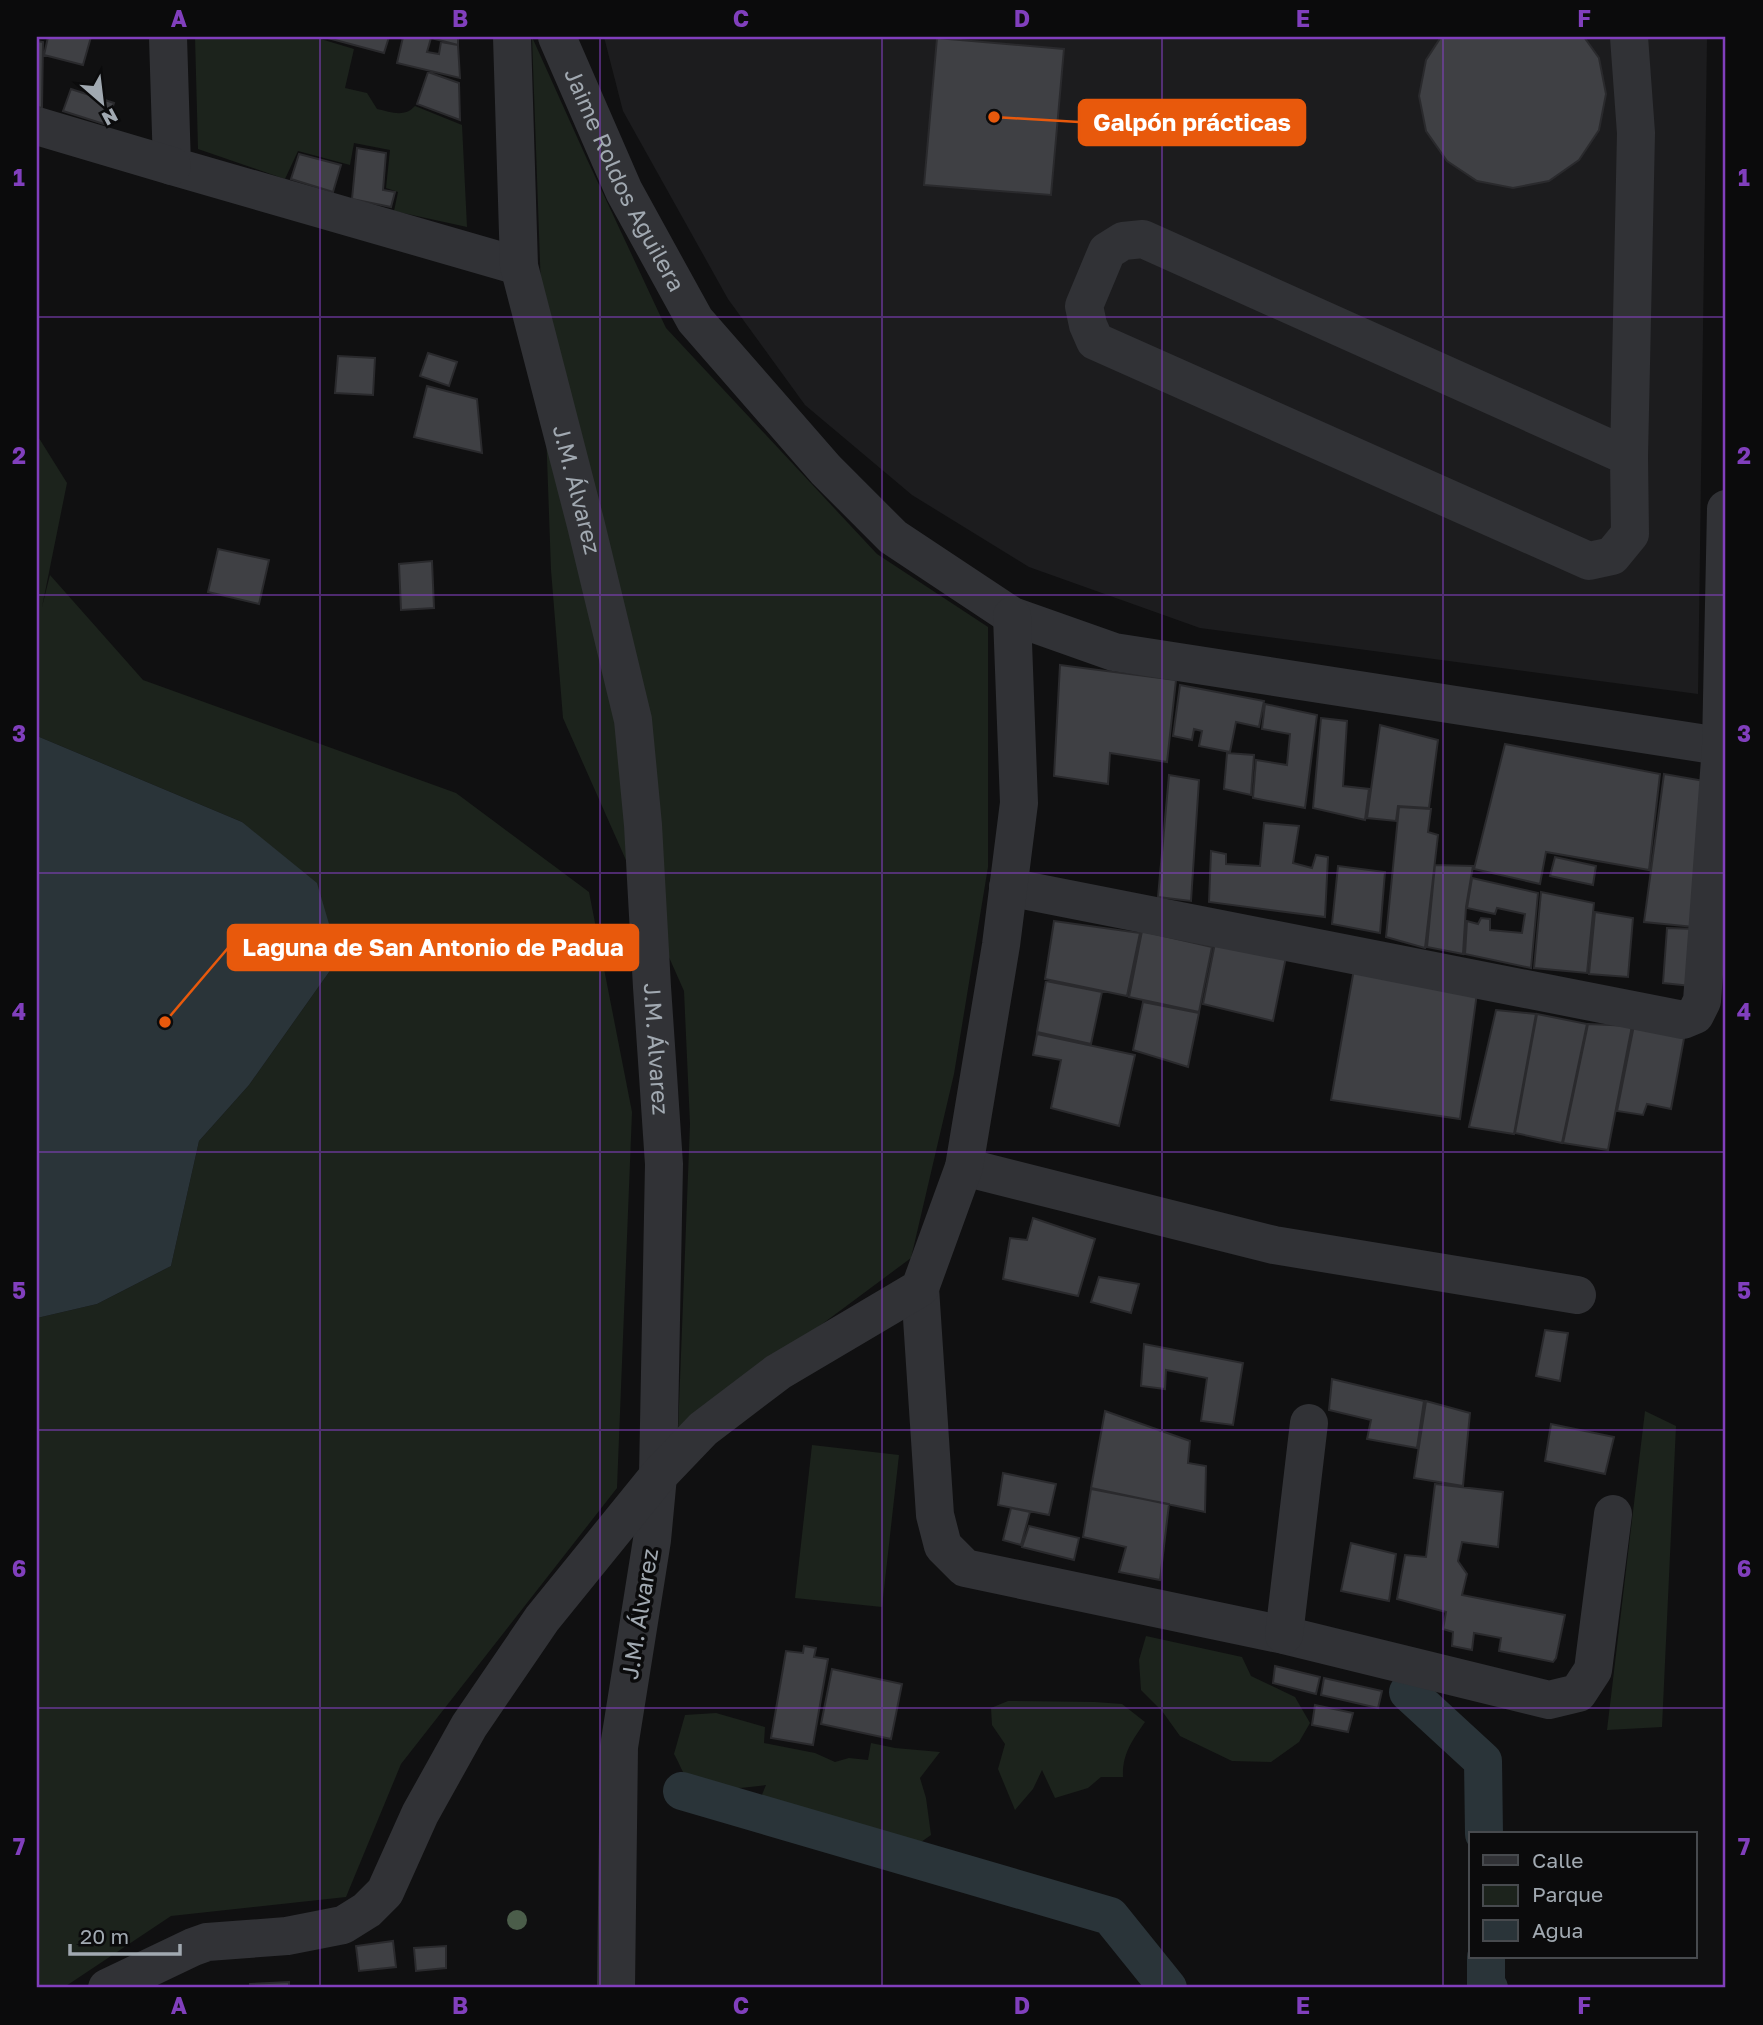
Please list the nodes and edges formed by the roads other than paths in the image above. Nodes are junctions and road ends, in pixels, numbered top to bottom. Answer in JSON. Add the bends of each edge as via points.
{"nodes":[{"id":1,"x":168,"y":37,"type":"edge"},
{"id":2,"x":512,"y":37,"type":"edge"},
{"id":3,"x":558,"y":37,"type":"edge"},
{"id":4,"x":1629,"y":37,"type":"edge"},
{"id":5,"x":37,"y":126,"type":"edge"},
{"id":6,"x":172,"y":166,"type":"junction"},
{"id":7,"x":519,"y":266,"type":"junction"},
{"id":8,"x":1629,"y":457,"type":"junction"},
{"id":9,"x":1726,"y":509,"type":"edge"},
{"id":10,"x":1012,"y":616,"type":"junction"},
{"id":11,"x":1724,"y":747,"type":"edge"},
{"id":12,"x":1008,"y":887,"type":"junction"},
{"id":13,"x":964,"y":1167,"type":"junction"},
{"id":14,"x":920,"y":1289,"type":"junction"},
{"id":15,"x":1577,"y":1295,"type":"dead end"},
{"id":16,"x":1309,"y":1423,"type":"dead end"},
{"id":17,"x":658,"y":1476,"type":"junction"},
{"id":18,"x":1613,"y":1514,"type":"dead end"},
{"id":19,"x":1283,"y":1635,"type":"junction"},
{"id":20,"x":107,"y":1988,"type":"edge"},
{"id":21,"x":616,"y":1988,"type":"edge"}],
"edges":[{"from":1,"to":6,"type":"street"},
{"from":2,"to":7,"type":"street","name":"J.M. Álvarez"},
{"from":3,"to":10,"type":"street","name":"Jaime Roldos Aguilera","via":[[624,191],[695,320],[825,470],[893,537]]},
{"from":4,"to":8,"type":"street","via":[[1636,133]]},
{"from":5,"to":6,"type":"street"},
{"from":6,"to":7,"type":"street"},
{"from":7,"to":17,"type":"street","name":"J.M. Álvarez","via":[[633,720],[664,1164]]},
{"from":8,"to":8,"type":"street","via":[[1143,239],[1123,241],[1107,251],[1084,306],[1095,341],[1589,561],[1612,556],[1630,534]]},
{"from":9,"to":11,"type":"street"},
{"from":10,"to":11,"type":"street","name":"Jaime Roldos Aguilera","via":[[1114,652]]},
{"from":10,"to":12,"type":"street","via":[[1018,803]]},
{"from":11,"to":12,"type":"street","via":[[1702,1001],[1695,1015],[1683,1020]]},
{"from":12,"to":13,"type":"street"},
{"from":13,"to":14,"type":"street"},
{"from":13,"to":15,"type":"street","via":[[1274,1245]]},
{"from":14,"to":17,"type":"street","via":[[778,1372],[703,1429]]},
{"from":14,"to":19,"type":"street","via":[[935,1516],[943,1546],[965,1568]]},
{"from":16,"to":19,"type":"street"},
{"from":17,"to":20,"type":"street","via":[[542,1619],[476,1716],[420,1814],[385,1892],[367,1910],[343,1925],[287,1936],[206,1942]]},
{"from":17,"to":21,"type":"street","name":"J.M. Álvarez","via":[[619,1747]]},
{"from":18,"to":19,"type":"street","via":[[1593,1670],[1578,1693],[1549,1700]]}]}
